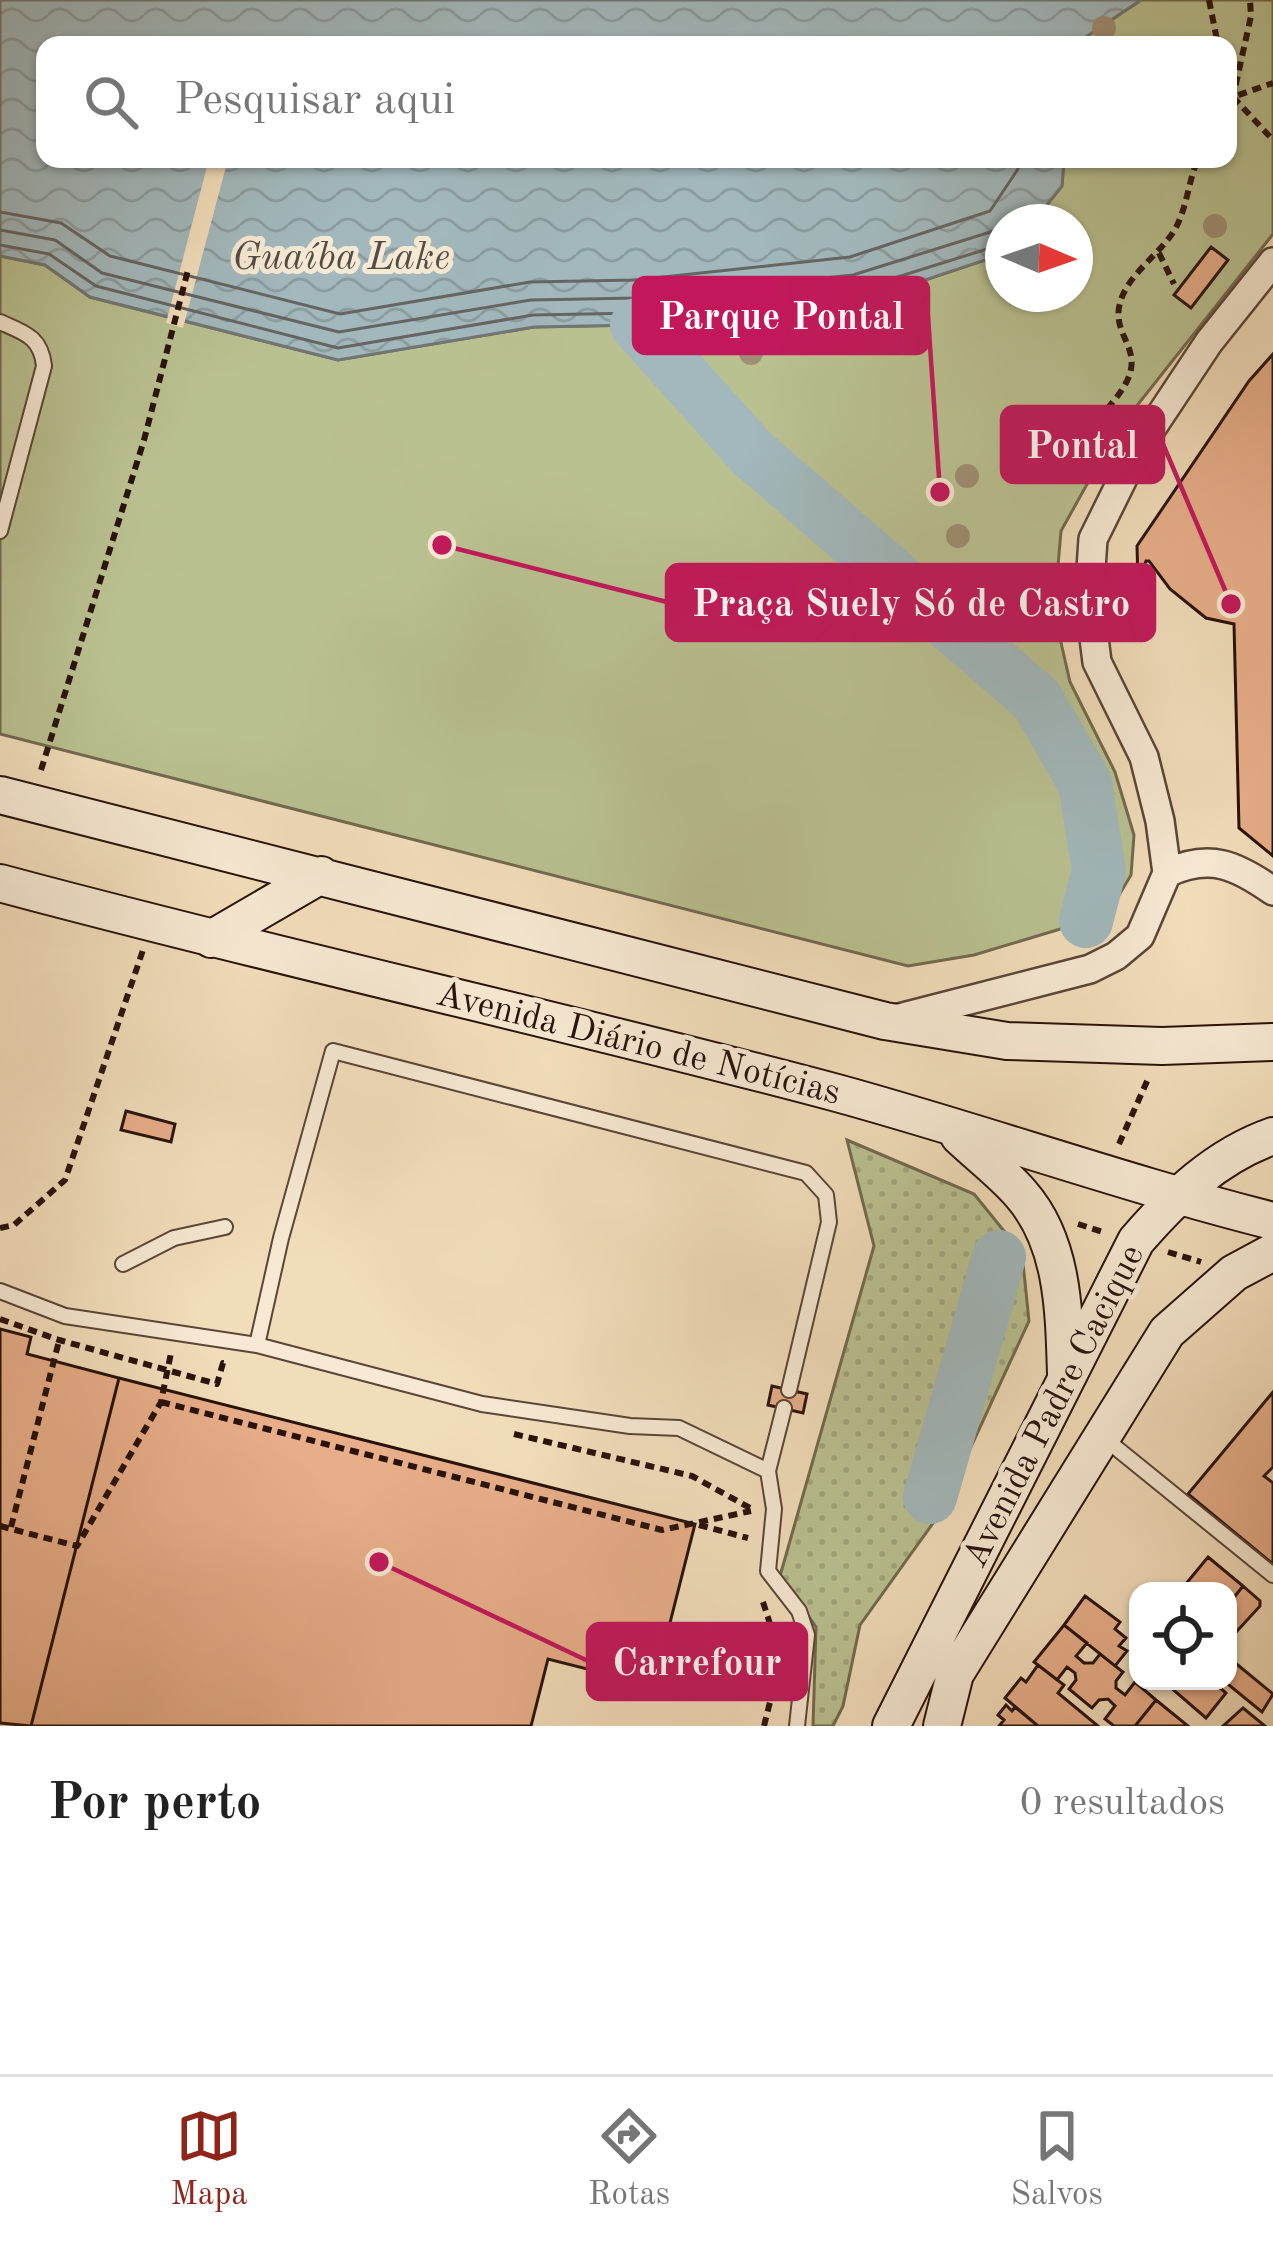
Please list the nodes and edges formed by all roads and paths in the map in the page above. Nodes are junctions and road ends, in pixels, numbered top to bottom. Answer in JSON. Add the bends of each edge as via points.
{"nodes":[{"id":1,"x":1209,"y":0,"type":"edge"},
{"id":2,"x":1250,"y":0,"type":"edge"},
{"id":3,"x":1216,"y":36,"type":"edge"},
{"id":4,"x":1237,"y":73,"type":"edge"},
{"id":5,"x":1273,"y":83,"type":"edge"},
{"id":6,"x":1237,"y":98,"type":"edge"},
{"id":7,"x":1237,"y":107,"type":"edge"},
{"id":8,"x":1273,"y":140,"type":"edge"},
{"id":9,"x":1195,"y":168,"type":"edge"},
{"id":10,"x":1159,"y":254,"type":"junction"},
{"id":11,"x":1273,"y":262,"type":"edge"},
{"id":12,"x":188,"y":270,"type":"dead end"},
{"id":13,"x":1174,"y":284,"type":"dead end"},
{"id":14,"x":0,"y":322,"type":"edge"},
{"id":15,"x":1136,"y":452,"type":"junction"},
{"id":16,"x":0,"y":531,"type":"edge"},
{"id":17,"x":41,"y":770,"type":"dead end"},
{"id":18,"x":0,"y":795,"type":"edge"},
{"id":19,"x":1167,"y":873,"type":"junction"},
{"id":20,"x":321,"y":875,"type":"junction"},
{"id":21,"x":0,"y":883,"type":"edge"},
{"id":22,"x":1273,"y":891,"type":"edge"},
{"id":23,"x":152,"y":924,"type":"junction"},
{"id":24,"x":212,"y":939,"type":"junction"},
{"id":25,"x":885,"y":1022,"type":"junction"},
{"id":26,"x":1273,"y":1042,"type":"edge"},
{"id":27,"x":1162,"y":1046,"type":"junction"},
{"id":28,"x":952,"y":1129,"type":"junction"},
{"id":29,"x":1273,"y":1136,"type":"edge"},
{"id":30,"x":1105,"y":1176,"type":"junction"},
{"id":31,"x":1175,"y":1197,"type":"junction"},
{"id":32,"x":1273,"y":1221,"type":"edge"},
{"id":33,"x":1078,"y":1224,"type":"dead end"},
{"id":34,"x":225,"y":1227,"type":"dead end"},
{"id":35,"x":0,"y":1228,"type":"edge"},
{"id":36,"x":1273,"y":1252,"type":"edge"},
{"id":37,"x":123,"y":1264,"type":"dead end"},
{"id":38,"x":0,"y":1291,"type":"edge"},
{"id":39,"x":0,"y":1319,"type":"edge"},
{"id":40,"x":173,"y":1332,"type":"junction"},
{"id":41,"x":256,"y":1345,"type":"junction"},
{"id":42,"x":53,"y":1361,"type":"dead end"},
{"id":43,"x":245,"y":1368,"type":"dead end"},
{"id":44,"x":169,"y":1371,"type":"junction"},
{"id":45,"x":1066,"y":1380,"type":"junction"},
{"id":46,"x":788,"y":1390,"type":"dead end"},
{"id":47,"x":161,"y":1402,"type":"junction"},
{"id":48,"x":784,"y":1408,"type":"dead end"},
{"id":49,"x":494,"y":1429,"type":"dead end"},
{"id":50,"x":1104,"y":1438,"type":"junction"},
{"id":51,"x":768,"y":1471,"type":"junction"},
{"id":52,"x":754,"y":1510,"type":"junction"},
{"id":53,"x":695,"y":1524,"type":"junction"},
{"id":54,"x":0,"y":1526,"type":"edge"},
{"id":55,"x":10,"y":1528,"type":"junction"},
{"id":56,"x":748,"y":1538,"type":"junction"},
{"id":57,"x":750,"y":1553,"type":"dead end"},
{"id":58,"x":1273,"y":1575,"type":"edge"},
{"id":59,"x":759,"y":1590,"type":"dead end"},
{"id":60,"x":764,"y":1726,"type":"edge"},
{"id":61,"x":797,"y":1726,"type":"edge"},
{"id":62,"x":891,"y":1726,"type":"edge"},
{"id":63,"x":942,"y":1726,"type":"edge"}],
"edges":[{"from":1,"to":3,"type":"path"},
{"from":2,"to":4,"type":"path"},
{"from":5,"to":6,"type":"path"},
{"from":7,"to":8,"type":"path"},
{"from":9,"to":10,"type":"path","via":[[1179,224]]},
{"from":10,"to":13,"type":"path"},
{"from":10,"to":15,"type":"path","via":[[1119,303],[1131,370],[1101,417]]},
{"from":11,"to":15,"type":"street"},
{"from":12,"to":17,"type":"path"},
{"from":14,"to":16,"type":"lane","via":[[32,335],[44,366]]},
{"from":15,"to":19,"type":"street","via":[[1094,539],[1089,598],[1097,662],[1144,757]]},
{"from":18,"to":20,"type":"main road"},
{"from":19,"to":22,"type":"street","via":[[1216,861]]},
{"from":19,"to":25,"type":"street","via":[[1140,936],[1116,956]]},
{"from":20,"to":24,"type":"main road"},
{"from":20,"to":25,"type":"main road"},
{"from":21,"to":23,"type":"main road","name":"Avenida Diário de Notícias"},
{"from":23,"to":24,"type":"main road","name":"Avenida Diário de Notícias"},
{"from":23,"to":35,"type":"path","via":[[65,1180],[14,1226]]},
{"from":24,"to":28,"type":"main road","name":"Avenida Diário de Notícias","via":[[840,1094]]},
{"from":25,"to":27,"type":"main road","via":[[1007,1041]]},
{"from":26,"to":27,"type":"main road"},
{"from":27,"to":30,"type":"path"},
{"from":28,"to":30,"type":"main road","name":"Avenida Diário de Notícias"},
{"from":28,"to":45,"type":"main road","via":[[1024,1197],[1049,1242],[1063,1298]]},
{"from":29,"to":31,"type":"main road","name":"Avenida Padre Cacique","via":[[1243,1147]]},
{"from":30,"to":31,"type":"main road","name":"Avenida Diário de Notícias"},
{"from":30,"to":33,"type":"path"},
{"from":31,"to":32,"type":"main road","name":"Avenida Diário de Notícias"},
{"from":31,"to":45,"type":"main road","name":"Avenida Padre Cacique","via":[[1136,1241]]},
{"from":34,"to":37,"type":"lane","via":[[174,1238]]},
{"from":36,"to":50,"type":"main road","name":"Avenida Padre Cacique","via":[[1234,1273],[1168,1332]]},
{"from":38,"to":40,"type":"lane","via":[[65,1316]]},
{"from":39,"to":44,"type":"path"},
{"from":40,"to":41,"type":"lane"},
{"from":40,"to":44,"type":"path"},
{"from":41,"to":46,"type":"lane","via":[[333,1051],[806,1174],[826,1195],[829,1222]]},
{"from":41,"to":51,"type":"lane","via":[[482,1404],[679,1428]]},
{"from":42,"to":55,"type":"path"},
{"from":43,"to":44,"type":"path","via":[[223,1363],[218,1384]]},
{"from":44,"to":47,"type":"path"},
{"from":45,"to":62,"type":"main road","name":"Avenida Padre Cacique"},
{"from":47,"to":53,"type":"path","via":[[662,1530]]},
{"from":47,"to":55,"type":"path","via":[[77,1546]]},
{"from":48,"to":51,"type":"lane"},
{"from":49,"to":52,"type":"path","via":[[692,1476]]},
{"from":50,"to":58,"type":"lane"},
{"from":50,"to":63,"type":"main road","name":"Avenida Padre Cacique","via":[[955,1674]]},
{"from":51,"to":61,"type":"lane","via":[[768,1571],[807,1635]]},
{"from":52,"to":53,"type":"path"},
{"from":52,"to":56,"type":"path"},
{"from":53,"to":56,"type":"path"},
{"from":54,"to":55,"type":"path"},
{"from":56,"to":57,"type":"path"},
{"from":59,"to":60,"type":"path","via":[[781,1658]]}]}
